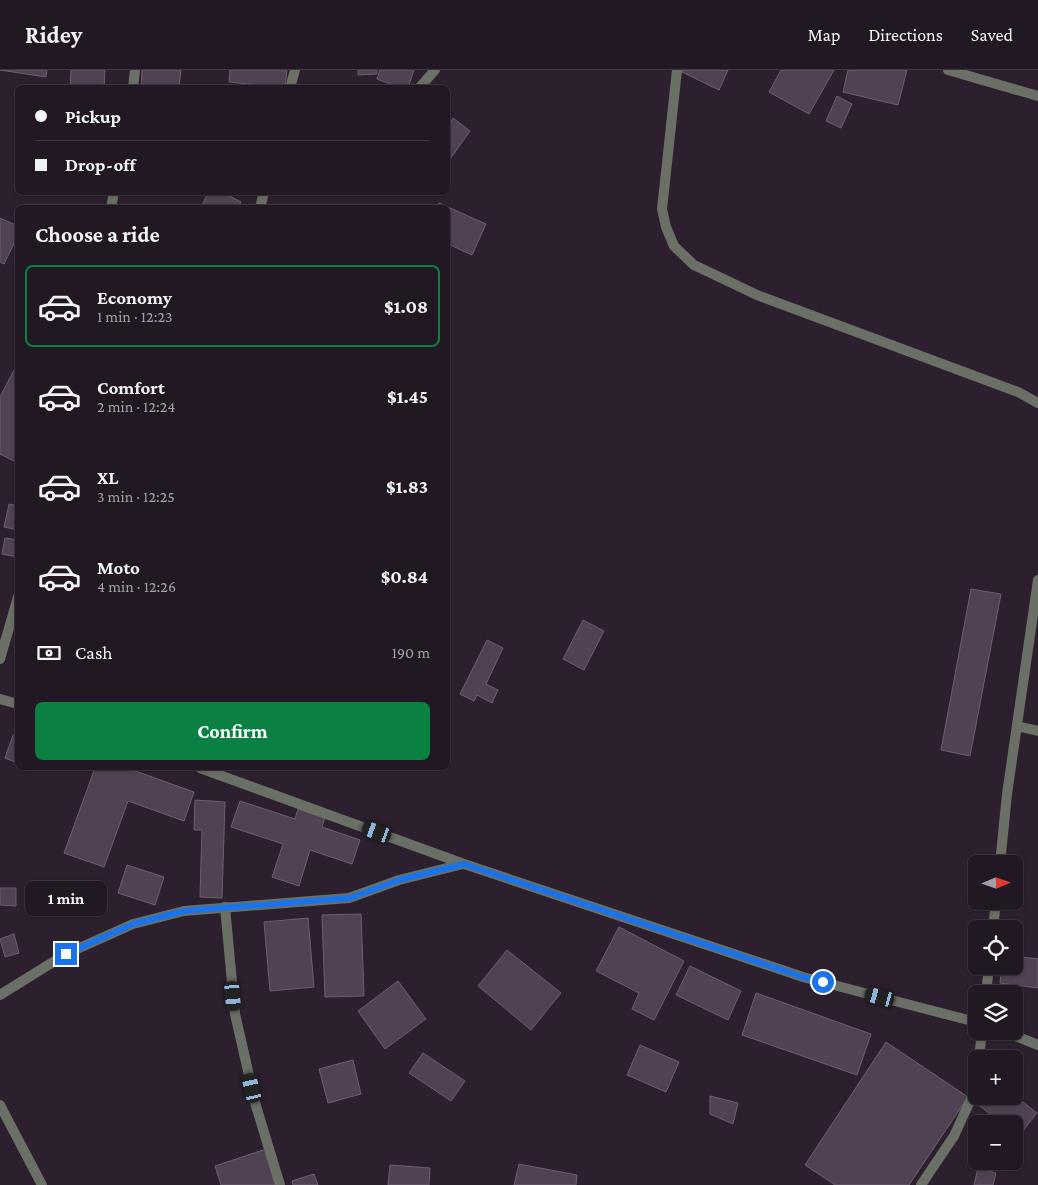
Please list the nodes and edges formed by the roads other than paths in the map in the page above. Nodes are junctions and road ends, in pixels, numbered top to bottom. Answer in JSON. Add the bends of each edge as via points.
{"nodes":[{"id":1,"x":135,"y":70,"type":"edge"},
{"id":2,"x":295,"y":70,"type":"edge"},
{"id":3,"x":435,"y":70,"type":"edge"},
{"id":4,"x":677,"y":70,"type":"edge"},
{"id":5,"x":948,"y":70,"type":"edge"},
{"id":6,"x":133,"y":85,"type":"edge"},
{"id":7,"x":291,"y":85,"type":"edge"},
{"id":8,"x":422,"y":85,"type":"edge"},
{"id":9,"x":1038,"y":96,"type":"edge"},
{"id":10,"x":1038,"y":403,"type":"edge"},
{"id":11,"x":1038,"y":580,"type":"edge"},
{"id":12,"x":15,"y":607,"type":"edge"},
{"id":13,"x":0,"y":659,"type":"edge"},
{"id":14,"x":0,"y":699,"type":"edge"},
{"id":15,"x":15,"y":703,"type":"edge"},
{"id":16,"x":1017,"y":726,"type":"junction"},
{"id":17,"x":1038,"y":731,"type":"edge"},
{"id":18,"x":206,"y":770,"type":"edge"},
{"id":19,"x":1001,"y":855,"type":"edge"},
{"id":20,"x":464,"y":864,"type":"junction"},
{"id":21,"x":225,"y":907,"type":"junction"},
{"id":22,"x":0,"y":995,"type":"edge"},
{"id":23,"x":968,"y":1020,"type":"edge"},
{"id":24,"x":1023,"y":1038,"type":"edge"},
{"id":25,"x":1038,"y":1044,"type":"edge"},
{"id":26,"x":0,"y":1105,"type":"edge"},
{"id":27,"x":968,"y":1105,"type":"edge"},
{"id":28,"x":42,"y":1185,"type":"edge"},
{"id":29,"x":280,"y":1185,"type":"edge"},
{"id":30,"x":921,"y":1185,"type":"edge"}],
"edges":[{"from":1,"to":6,"type":"street"},
{"from":2,"to":7,"type":"street"},
{"from":3,"to":8,"type":"street"},
{"from":4,"to":10,"type":"street","via":[[662,209],[674,246],[694,265],[758,295],[1018,392]]},
{"from":5,"to":9,"type":"street"},
{"from":11,"to":16,"type":"street"},
{"from":12,"to":13,"type":"street"},
{"from":14,"to":15,"type":"street"},
{"from":16,"to":17,"type":"street"},
{"from":16,"to":19,"type":"street"},
{"from":18,"to":20,"type":"street"},
{"from":20,"to":21,"type":"street","via":[[399,880],[350,898]]},
{"from":20,"to":23,"type":"street","via":[[803,977]]},
{"from":21,"to":22,"type":"street","via":[[184,911],[133,924],[66,954]]},
{"from":21,"to":29,"type":"street","via":[[235,1014],[256,1106]]},
{"from":24,"to":25,"type":"street"},
{"from":26,"to":28,"type":"street"},
{"from":27,"to":30,"type":"street","via":[[954,1136]]}]}
